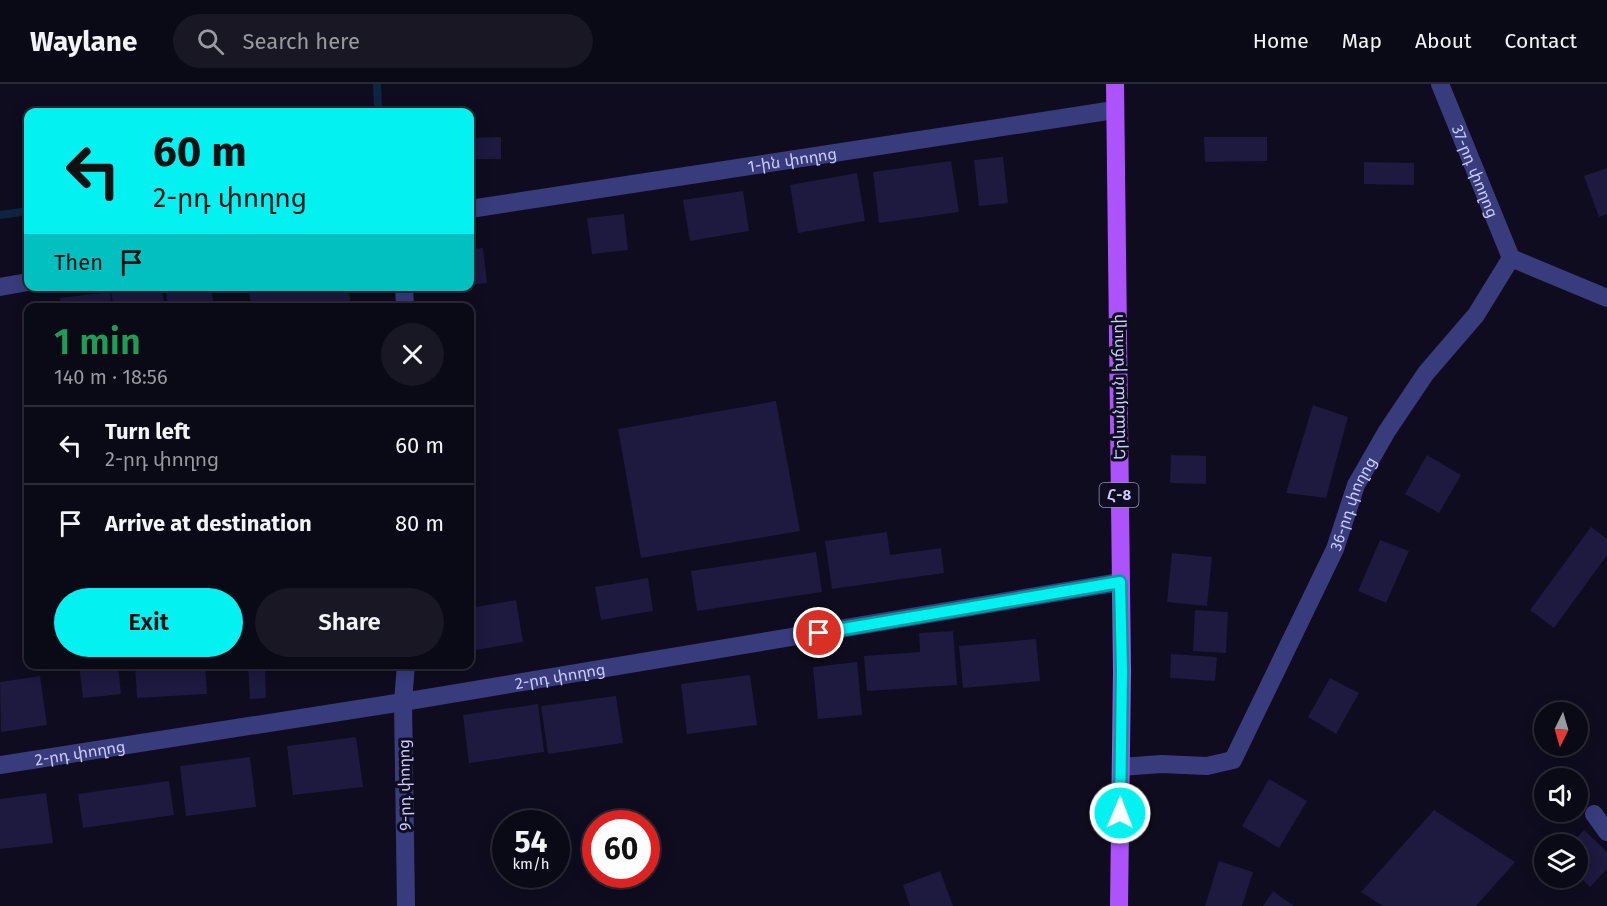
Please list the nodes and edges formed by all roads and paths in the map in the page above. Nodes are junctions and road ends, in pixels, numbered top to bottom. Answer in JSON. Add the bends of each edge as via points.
{"nodes":[{"id":1,"x":1115,"y":84,"type":"edge"},
{"id":2,"x":1440,"y":84,"type":"edge"},
{"id":3,"x":1114,"y":110,"type":"junction"},
{"id":4,"x":474,"y":208,"type":"edge"},
{"id":5,"x":1511,"y":258,"type":"junction"},
{"id":6,"x":24,"y":283,"type":"edge"},
{"id":7,"x":0,"y":287,"type":"edge"},
{"id":8,"x":1607,"y":298,"type":"edge"},
{"id":9,"x":1120,"y":582,"type":"junction"},
{"id":10,"x":406,"y":669,"type":"edge"},
{"id":11,"x":403,"y":702,"type":"junction"},
{"id":12,"x":0,"y":765,"type":"edge"},
{"id":13,"x":1121,"y":767,"type":"junction"},
{"id":14,"x":1594,"y":814,"type":"dead end"},
{"id":15,"x":1607,"y":832,"type":"edge"},
{"id":16,"x":406,"y":906,"type":"edge"},
{"id":17,"x":1119,"y":906,"type":"edge"}],
"edges":[{"from":1,"to":3,"type":"main road","name":"Երևանյան խճուղի","number":"Հ-8"},
{"from":2,"to":5,"type":"street","name":"37-րդ փողոց"},
{"from":3,"to":4,"type":"street","name":"1-ին փողոց"},
{"from":3,"to":9,"type":"main road","name":"Երևանյան խճուղի","number":"Հ-8"},
{"from":5,"to":8,"type":"street"},
{"from":5,"to":13,"type":"street","name":"36-րդ փողոց","via":[[1476,315],[1426,373],[1356,485],[1335,549],[1233,760],[1207,766]]},
{"from":6,"to":7,"type":"street"},
{"from":9,"to":11,"type":"street","name":"2-րդ փողոց"},
{"from":9,"to":13,"type":"main road","name":"Երևանյան խճուղի","number":"Հ-8"},
{"from":10,"to":11,"type":"street","name":"9-րդ փողոց"},
{"from":11,"to":12,"type":"street","name":"2-րդ փողոց"},
{"from":11,"to":16,"type":"street","name":"9-րդ փողոց"},
{"from":13,"to":17,"type":"main road","name":"Երևանյան խճուղի","number":"Հ-8"},
{"from":14,"to":15,"type":"street"}]}
